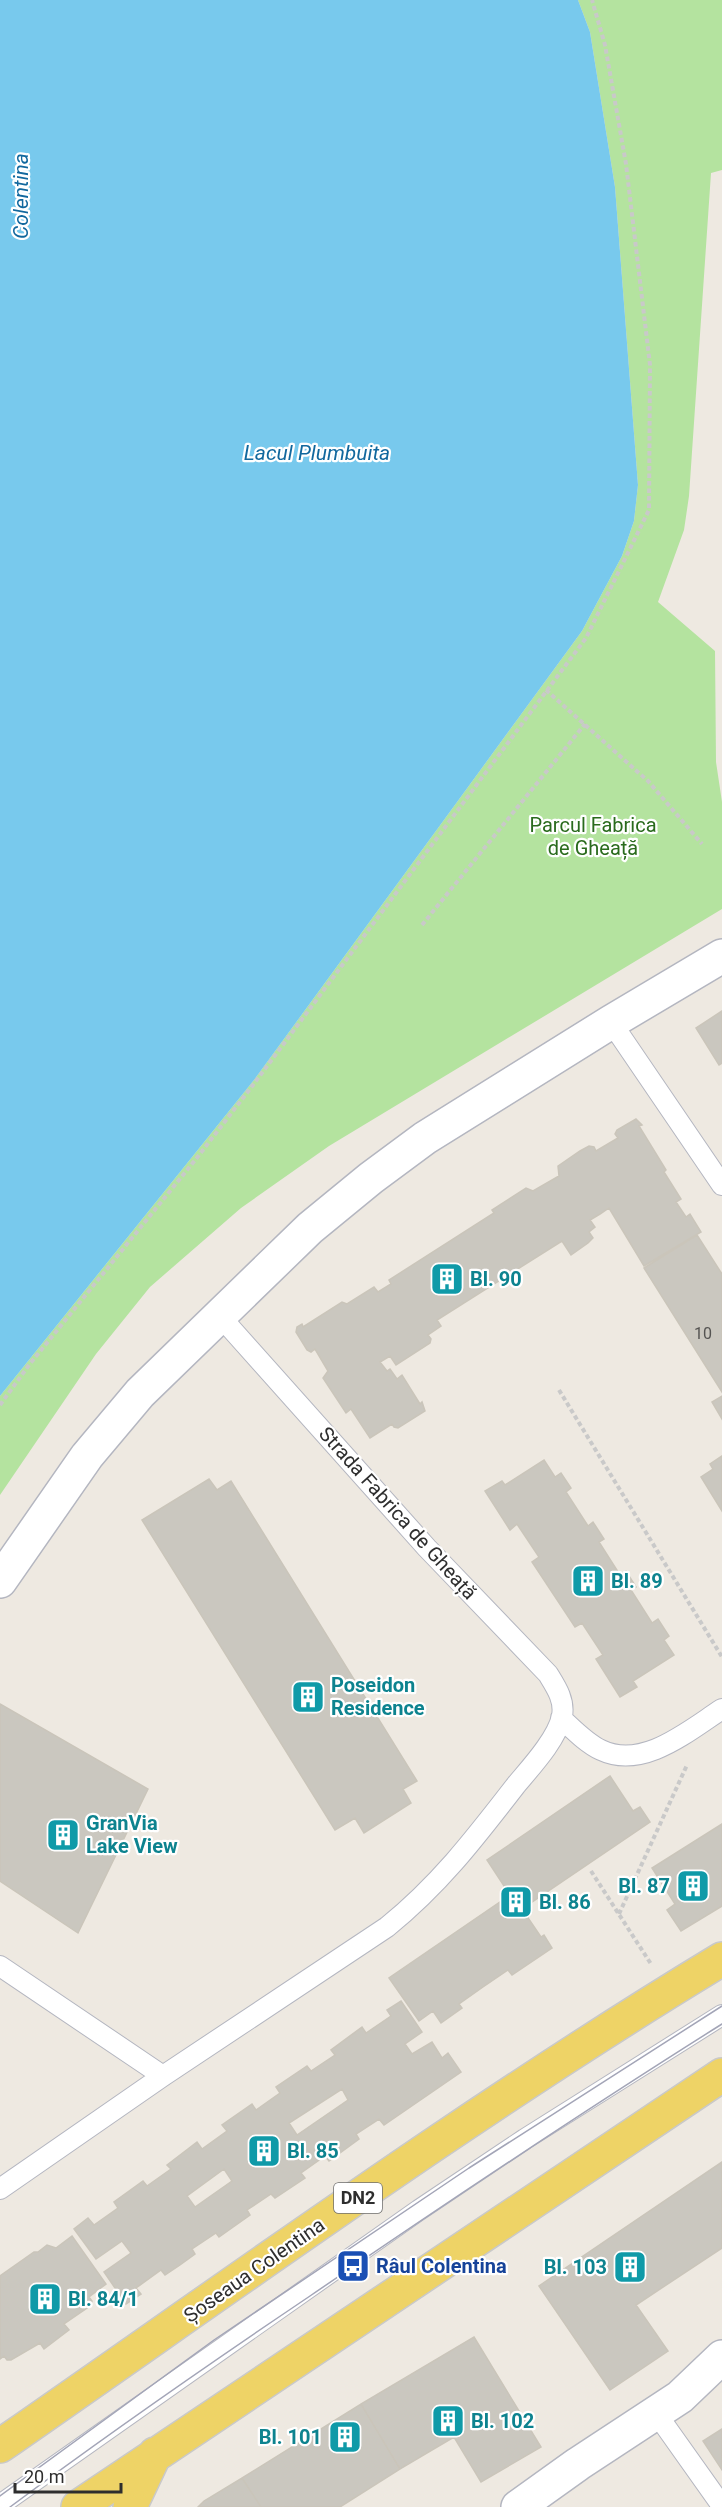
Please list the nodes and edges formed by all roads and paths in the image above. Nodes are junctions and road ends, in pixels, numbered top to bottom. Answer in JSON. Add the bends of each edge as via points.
{"nodes":[{"id":1,"x":592,"y":0,"type":"edge"},
{"id":2,"x":546,"y":690,"type":"junction"},
{"id":3,"x":585,"y":724,"type":"junction"},
{"id":4,"x":702,"y":844,"type":"dead end"},
{"id":5,"x":422,"y":925,"type":"dead end"},
{"id":6,"x":722,"y":956,"type":"edge"},
{"id":7,"x":611,"y":1022,"type":"junction"},
{"id":8,"x":722,"y":1185,"type":"edge"},
{"id":9,"x":219,"y":1315,"type":"junction"},
{"id":10,"x":559,"y":1390,"type":"dead end"},
{"id":11,"x":0,"y":1405,"type":"edge"},
{"id":12,"x":0,"y":1581,"type":"edge"},
{"id":13,"x":722,"y":1657,"type":"edge"},
{"id":14,"x":715,"y":1714,"type":"edge"},
{"id":15,"x":561,"y":1718,"type":"junction"},
{"id":16,"x":591,"y":1871,"type":"dead end"},
{"id":17,"x":620,"y":1914,"type":"junction"},
{"id":18,"x":722,"y":1959,"type":"edge"},
{"id":19,"x":0,"y":1966,"type":"edge"},
{"id":20,"x":656,"y":1972,"type":"dead end"},
{"id":21,"x":722,"y":2015,"type":"edge"},
{"id":22,"x":722,"y":2075,"type":"edge"},
{"id":23,"x":163,"y":2076,"type":"junction"},
{"id":24,"x":0,"y":2189,"type":"edge"},
{"id":25,"x":722,"y":2357,"type":"edge"},
{"id":26,"x":656,"y":2413,"type":"junction"},
{"id":27,"x":0,"y":2446,"type":"edge"},
{"id":28,"x":155,"y":2454,"type":"junction"},
{"id":29,"x":0,"y":2505,"type":"edge"},
{"id":30,"x":722,"y":2506,"type":"edge"},
{"id":31,"x":78,"y":2507,"type":"edge"},
{"id":32,"x":130,"y":2507,"type":"edge"},
{"id":33,"x":518,"y":2507,"type":"edge"}],
"edges":[{"from":1,"to":2,"type":"path","via":[[605,45],[626,164],[650,365],[649,510],[586,638]]},
{"from":2,"to":3,"type":"path"},
{"from":2,"to":11,"type":"path","via":[[253,1085]]},
{"from":3,"to":4,"type":"path","via":[[648,781]]},
{"from":3,"to":5,"type":"path"},
{"from":6,"to":7,"type":"street"},
{"from":7,"to":8,"type":"lane"},
{"from":7,"to":9,"type":"street","via":[[425,1137],[310,1228]]},
{"from":9,"to":12,"type":"street","via":[[140,1393],[87,1456]]},
{"from":9,"to":15,"type":"lane","name":"Strada Fabrica de Gheață","via":[[427,1548],[548,1674],[561,1697]]},
{"from":10,"to":13,"type":"path"},
{"from":14,"to":15,"type":"lane","via":[[648,1752],[628,1756],[598,1749]]},
{"from":14,"to":17,"type":"path"},
{"from":15,"to":23,"type":"lane","via":[[542,1753],[417,1902],[387,1927]]},
{"from":16,"to":17,"type":"path"},
{"from":17,"to":20,"type":"path"},
{"from":18,"to":27,"type":"main road","name":"Șoseaua Colentina","number":"DN2","via":[[608,2028]]},
{"from":19,"to":23,"type":"lane"},
{"from":21,"to":29,"type":"lane","via":[[419,2210]]},
{"from":22,"to":28,"type":"main road"},
{"from":23,"to":24,"type":"lane"},
{"from":25,"to":26,"type":"street","via":[[693,2386]]},
{"from":26,"to":30,"type":"lane"},
{"from":26,"to":33,"type":"street"},
{"from":28,"to":31,"type":"main road"},
{"from":28,"to":32,"type":"main road"}]}
